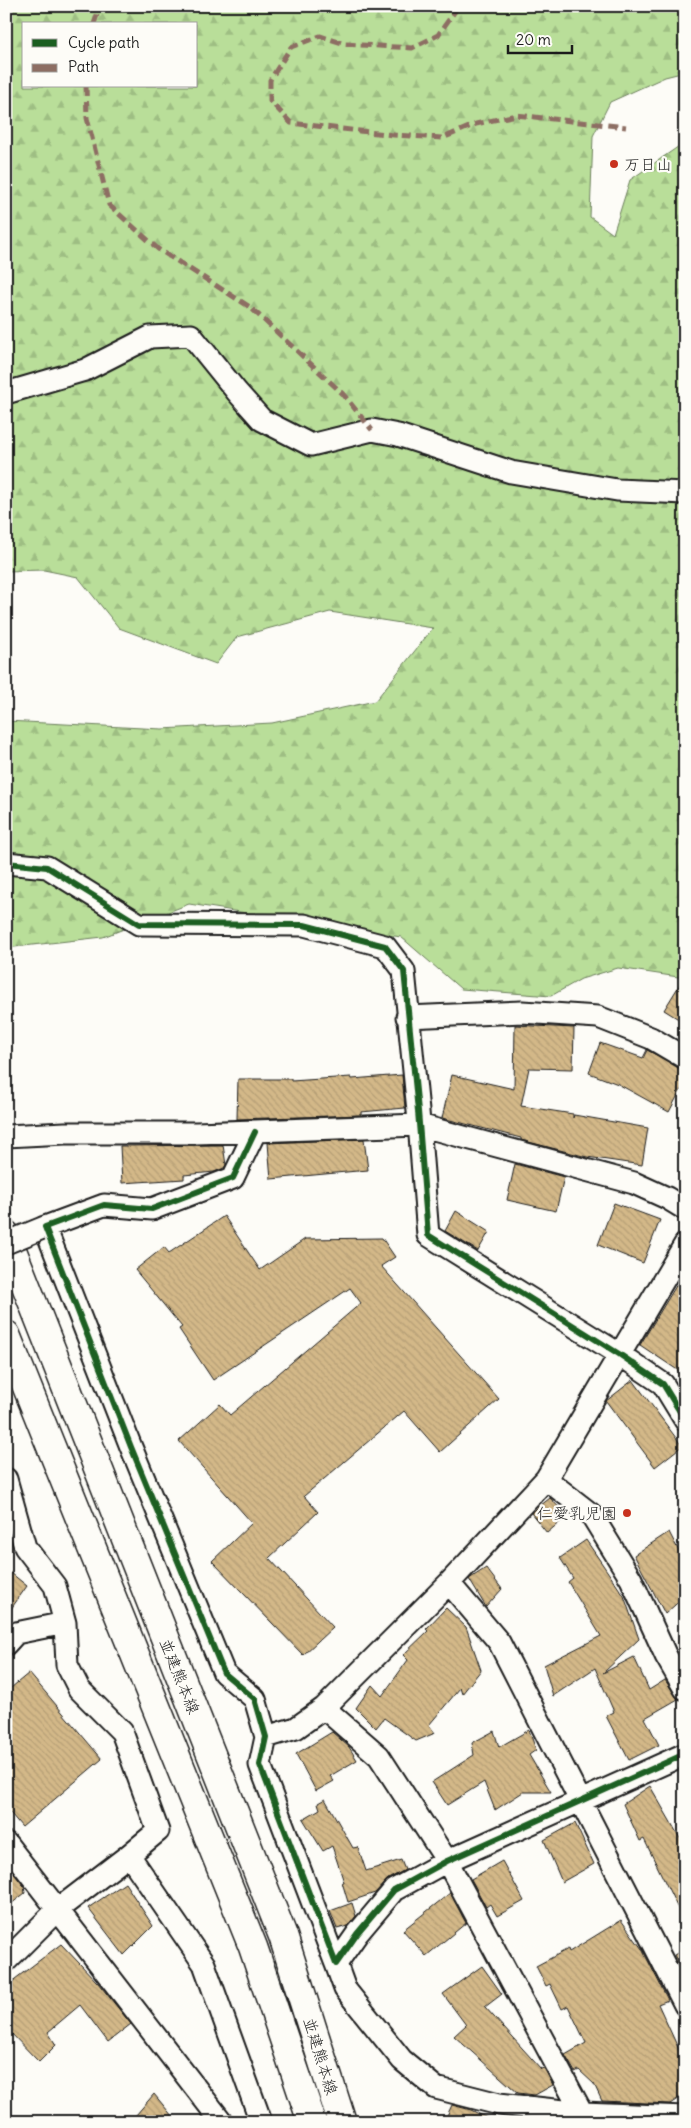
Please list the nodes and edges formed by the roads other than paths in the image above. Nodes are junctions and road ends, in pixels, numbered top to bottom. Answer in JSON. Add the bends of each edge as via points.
{"nodes":[{"id":1,"x":6,"y":393,"type":"edge"},
{"id":2,"x":685,"y":492,"type":"edge"},
{"id":3,"x":6,"y":863,"type":"edge"},
{"id":4,"x":407,"y":1018,"type":"junction"},
{"id":5,"x":685,"y":1058,"type":"edge"},
{"id":6,"x":419,"y":1125,"type":"junction"},
{"id":7,"x":255,"y":1132,"type":"junction"},
{"id":8,"x":6,"y":1136,"type":"edge"},
{"id":9,"x":685,"y":1209,"type":"edge"},
{"id":10,"x":45,"y":1227,"type":"junction"},
{"id":11,"x":6,"y":1234,"type":"edge"},
{"id":12,"x":6,"y":1243,"type":"edge"},
{"id":13,"x":685,"y":1244,"type":"edge"},
{"id":14,"x":6,"y":1335,"type":"edge"},
{"id":15,"x":620,"y":1354,"type":"junction"},
{"id":16,"x":685,"y":1420,"type":"edge"},
{"id":17,"x":6,"y":1479,"type":"edge"},
{"id":18,"x":546,"y":1479,"type":"junction"},
{"id":19,"x":449,"y":1583,"type":"junction"},
{"id":20,"x":65,"y":1624,"type":"junction"},
{"id":21,"x":6,"y":1644,"type":"edge"},
{"id":22,"x":685,"y":1689,"type":"edge"},
{"id":23,"x":324,"y":1708,"type":"junction"},
{"id":24,"x":266,"y":1737,"type":"junction"},
{"id":25,"x":685,"y":1754,"type":"edge"},
{"id":26,"x":582,"y":1801,"type":"junction"},
{"id":27,"x":6,"y":1843,"type":"edge"},
{"id":28,"x":130,"y":1855,"type":"junction"},
{"id":29,"x":447,"y":1861,"type":"junction"},
{"id":30,"x":57,"y":1910,"type":"junction"},
{"id":31,"x":6,"y":1961,"type":"edge"},
{"id":32,"x":336,"y":1964,"type":"junction"},
{"id":33,"x":685,"y":2005,"type":"edge"},
{"id":34,"x":585,"y":2117,"type":"edge"},
{"id":35,"x":685,"y":2117,"type":"edge"},
{"id":36,"x":222,"y":2122,"type":"edge"},
{"id":37,"x":256,"y":2122,"type":"edge"},
{"id":38,"x":312,"y":2122,"type":"edge"},
{"id":39,"x":342,"y":2122,"type":"edge"}],
"edges":[{"from":1,"to":2,"type":"street","via":[[85,370],[150,336],[191,335],[262,420],[311,445],[372,430],[398,435],[511,472],[617,490]]},
{"from":3,"to":4,"type":"street","via":[[47,867],[139,924],[304,925],[385,946],[404,971]]},
{"from":4,"to":5,"type":"street","via":[[522,1012],[598,1017],[651,1038]]},
{"from":4,"to":6,"type":"street"},
{"from":6,"to":7,"type":"street"},
{"from":6,"to":9,"type":"street","via":[[634,1184]]},
{"from":6,"to":15,"type":"street","via":[[428,1235]]},
{"from":7,"to":8,"type":"street"},
{"from":7,"to":10,"type":"street","via":[[233,1178],[152,1209],[104,1205]]},
{"from":10,"to":12,"type":"street","bridge":true},
{"from":10,"to":24,"type":"street","via":[[131,1448],[224,1673],[256,1699]]},
{"from":11,"to":39,"type":"main road","name":"並建熊本線","via":[[283,1936]]},
{"from":13,"to":15,"type":"street"},
{"from":14,"to":38,"type":"main road","name":"並建熊本線","via":[[253,1947]]},
{"from":15,"to":16,"type":"street","via":[[663,1384]]},
{"from":15,"to":18,"type":"street"},
{"from":17,"to":20,"type":"street","via":[[25,1547],[55,1586]]},
{"from":18,"to":19,"type":"street"},
{"from":18,"to":22,"type":"street","via":[[591,1514],[631,1579],[666,1656]]},
{"from":19,"to":23,"type":"street"},
{"from":19,"to":26,"type":"street","via":[[499,1642]]},
{"from":20,"to":21,"type":"street","via":[[16,1633]]},
{"from":20,"to":28,"type":"street","via":[[67,1665],[78,1689],[122,1732],[158,1831]]},
{"from":23,"to":24,"type":"street","via":[[296,1728]]},
{"from":23,"to":29,"type":"street","via":[[379,1756]]},
{"from":24,"to":32,"type":"street","via":[[260,1765]]},
{"from":25,"to":26,"type":"street"},
{"from":26,"to":29,"type":"street"},
{"from":26,"to":33,"type":"street"},
{"from":27,"to":30,"type":"street"},
{"from":28,"to":30,"type":"street"},
{"from":28,"to":37,"type":"street","via":[[204,1964],[260,2119]]},
{"from":29,"to":32,"type":"street","via":[[394,1890]]},
{"from":29,"to":34,"type":"street"},
{"from":30,"to":31,"type":"street"},
{"from":30,"to":36,"type":"street"},
{"from":32,"to":34,"type":"street","via":[[345,1989],[402,2060],[436,2088],[499,2104]]},
{"from":34,"to":35,"type":"street"}]}
